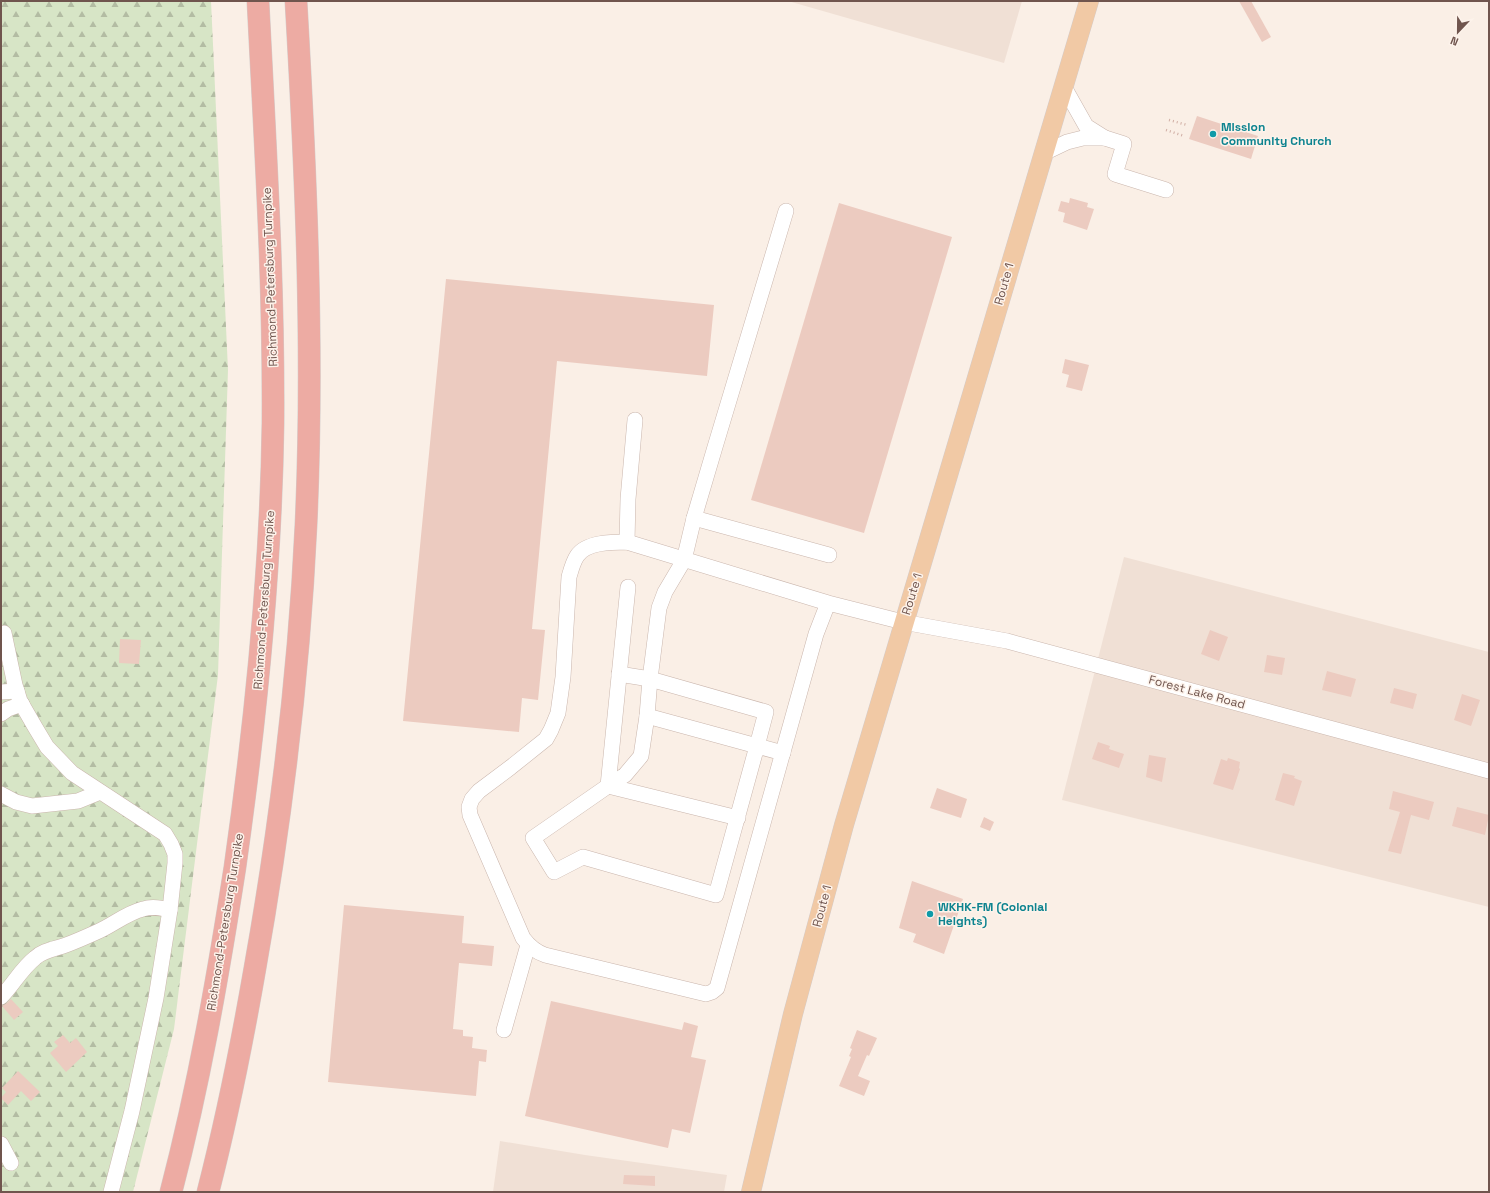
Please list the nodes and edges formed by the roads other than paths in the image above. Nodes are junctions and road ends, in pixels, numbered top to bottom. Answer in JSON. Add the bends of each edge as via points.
{"nodes":[{"id":1,"x":258,"y":1,"type":"edge"},
{"id":2,"x":296,"y":1,"type":"edge"},
{"id":3,"x":1089,"y":1,"type":"edge"},
{"id":4,"x":1064,"y":87,"type":"junction"},
{"id":5,"x":1105,"y":138,"type":"junction"},
{"id":6,"x":1044,"y":153,"type":"junction"},
{"id":7,"x":1166,"y":190,"type":"dead end"},
{"id":8,"x":786,"y":211,"type":"dead end"},
{"id":9,"x":635,"y":420,"type":"dead end"},
{"id":10,"x":694,"y":518,"type":"junction"},
{"id":11,"x":627,"y":542,"type":"junction"},
{"id":12,"x":829,"y":555,"type":"dead end"},
{"id":13,"x":684,"y":560,"type":"junction"},
{"id":14,"x":628,"y":587,"type":"dead end"},
{"id":15,"x":828,"y":603,"type":"junction"},
{"id":16,"x":903,"y":622,"type":"junction"},
{"id":17,"x":4,"y":633,"type":"dead end"},
{"id":18,"x":619,"y":674,"type":"junction"},
{"id":19,"x":650,"y":679,"type":"junction"},
{"id":20,"x":1,"y":692,"type":"edge"},
{"id":21,"x":20,"y":698,"type":"junction"},
{"id":22,"x":1,"y":714,"type":"edge"},
{"id":23,"x":647,"y":716,"type":"junction"},
{"id":24,"x":757,"y":746,"type":"junction"},
{"id":25,"x":783,"y":753,"type":"junction"},
{"id":26,"x":1489,"y":771,"type":"edge"},
{"id":27,"x":608,"y":786,"type":"junction"},
{"id":28,"x":100,"y":792,"type":"junction"},
{"id":29,"x":1,"y":794,"type":"edge"},
{"id":30,"x":738,"y":818,"type":"junction"},
{"id":31,"x":170,"y":910,"type":"junction"},
{"id":32,"x":528,"y":945,"type":"junction"},
{"id":33,"x":1,"y":997,"type":"edge"},
{"id":34,"x":504,"y":1030,"type":"dead end"},
{"id":35,"x":1,"y":1144,"type":"edge"},
{"id":36,"x":1,"y":1163,"type":"edge"},
{"id":37,"x":110,"y":1192,"type":"edge"},
{"id":38,"x":171,"y":1192,"type":"edge"},
{"id":39,"x":208,"y":1192,"type":"edge"},
{"id":40,"x":752,"y":1192,"type":"edge"}],
"edges":[{"from":1,"to":38,"type":"highway","name":"Richmond-Petersburg Turnpike","via":[[271,267],[272,416],[269,538],[260,662],[250,762],[224,940],[199,1072]]},
{"from":2,"to":39,"type":"highway","via":[[307,247],[308,393],[306,523],[299,640],[269,888],[240,1052]]},
{"from":3,"to":4,"type":"main road","name":"Route 1"},
{"from":4,"to":5,"type":"street","via":[[1086,126]]},
{"from":4,"to":6,"type":"main road","name":"Route 1"},
{"from":5,"to":6,"type":"street","via":[[1083,138]]},
{"from":5,"to":7,"type":"street","via":[[1124,144],[1114,174]]},
{"from":6,"to":16,"type":"main road","name":"Route 1"},
{"from":8,"to":10,"type":"street"},
{"from":9,"to":11,"type":"street"},
{"from":10,"to":12,"type":"street"},
{"from":10,"to":13,"type":"street"},
{"from":11,"to":13,"type":"street","name":"Forest Lake Road"},
{"from":11,"to":32,"type":"street","name":"Forest Lake Road","via":[[597,544],[578,555],[569,577],[563,677],[558,713],[551,730],[546,739],[479,791],[472,799],[470,807],[470,815]]},
{"from":13,"to":15,"type":"street","name":"Forest Lake Road"},
{"from":13,"to":19,"type":"street","via":[[665,592],[659,608]]},
{"from":14,"to":18,"type":"street"},
{"from":15,"to":16,"type":"street","name":"Forest Lake Road"},
{"from":15,"to":25,"type":"street","via":[[816,634]]},
{"from":16,"to":26,"type":"street","name":"Forest Lake Road","via":[[1007,641]]},
{"from":16,"to":40,"type":"main road","name":"Route 1","via":[[797,1000]]},
{"from":17,"to":21,"type":"street"},
{"from":18,"to":19,"type":"street"},
{"from":18,"to":27,"type":"street"},
{"from":19,"to":23,"type":"street"},
{"from":19,"to":24,"type":"street","via":[[766,712]]},
{"from":20,"to":21,"type":"street"},
{"from":21,"to":22,"type":"street"},
{"from":21,"to":28,"type":"street","via":[[35,728],[62,764]]},
{"from":23,"to":24,"type":"street"},
{"from":23,"to":27,"type":"street","via":[[641,756],[625,775]]},
{"from":24,"to":25,"type":"street"},
{"from":24,"to":30,"type":"street"},
{"from":25,"to":32,"type":"street","via":[[719,983],[712,992],[706,994],[545,955]]},
{"from":27,"to":30,"type":"street"},
{"from":27,"to":30,"type":"street","via":[[533,838],[554,872],[583,857],[716,895]]},
{"from":28,"to":29,"type":"street","via":[[78,801],[32,806],[16,802]]},
{"from":28,"to":31,"type":"street","via":[[164,834],[171,844],[176,864]]},
{"from":31,"to":33,"type":"street","via":[[145,908],[130,913],[99,931],[36,956]]},
{"from":31,"to":37,"type":"street","via":[[156,998],[132,1111]]},
{"from":32,"to":34,"type":"street"},
{"from":35,"to":36,"type":"street","via":[[11,1163]]}]}
